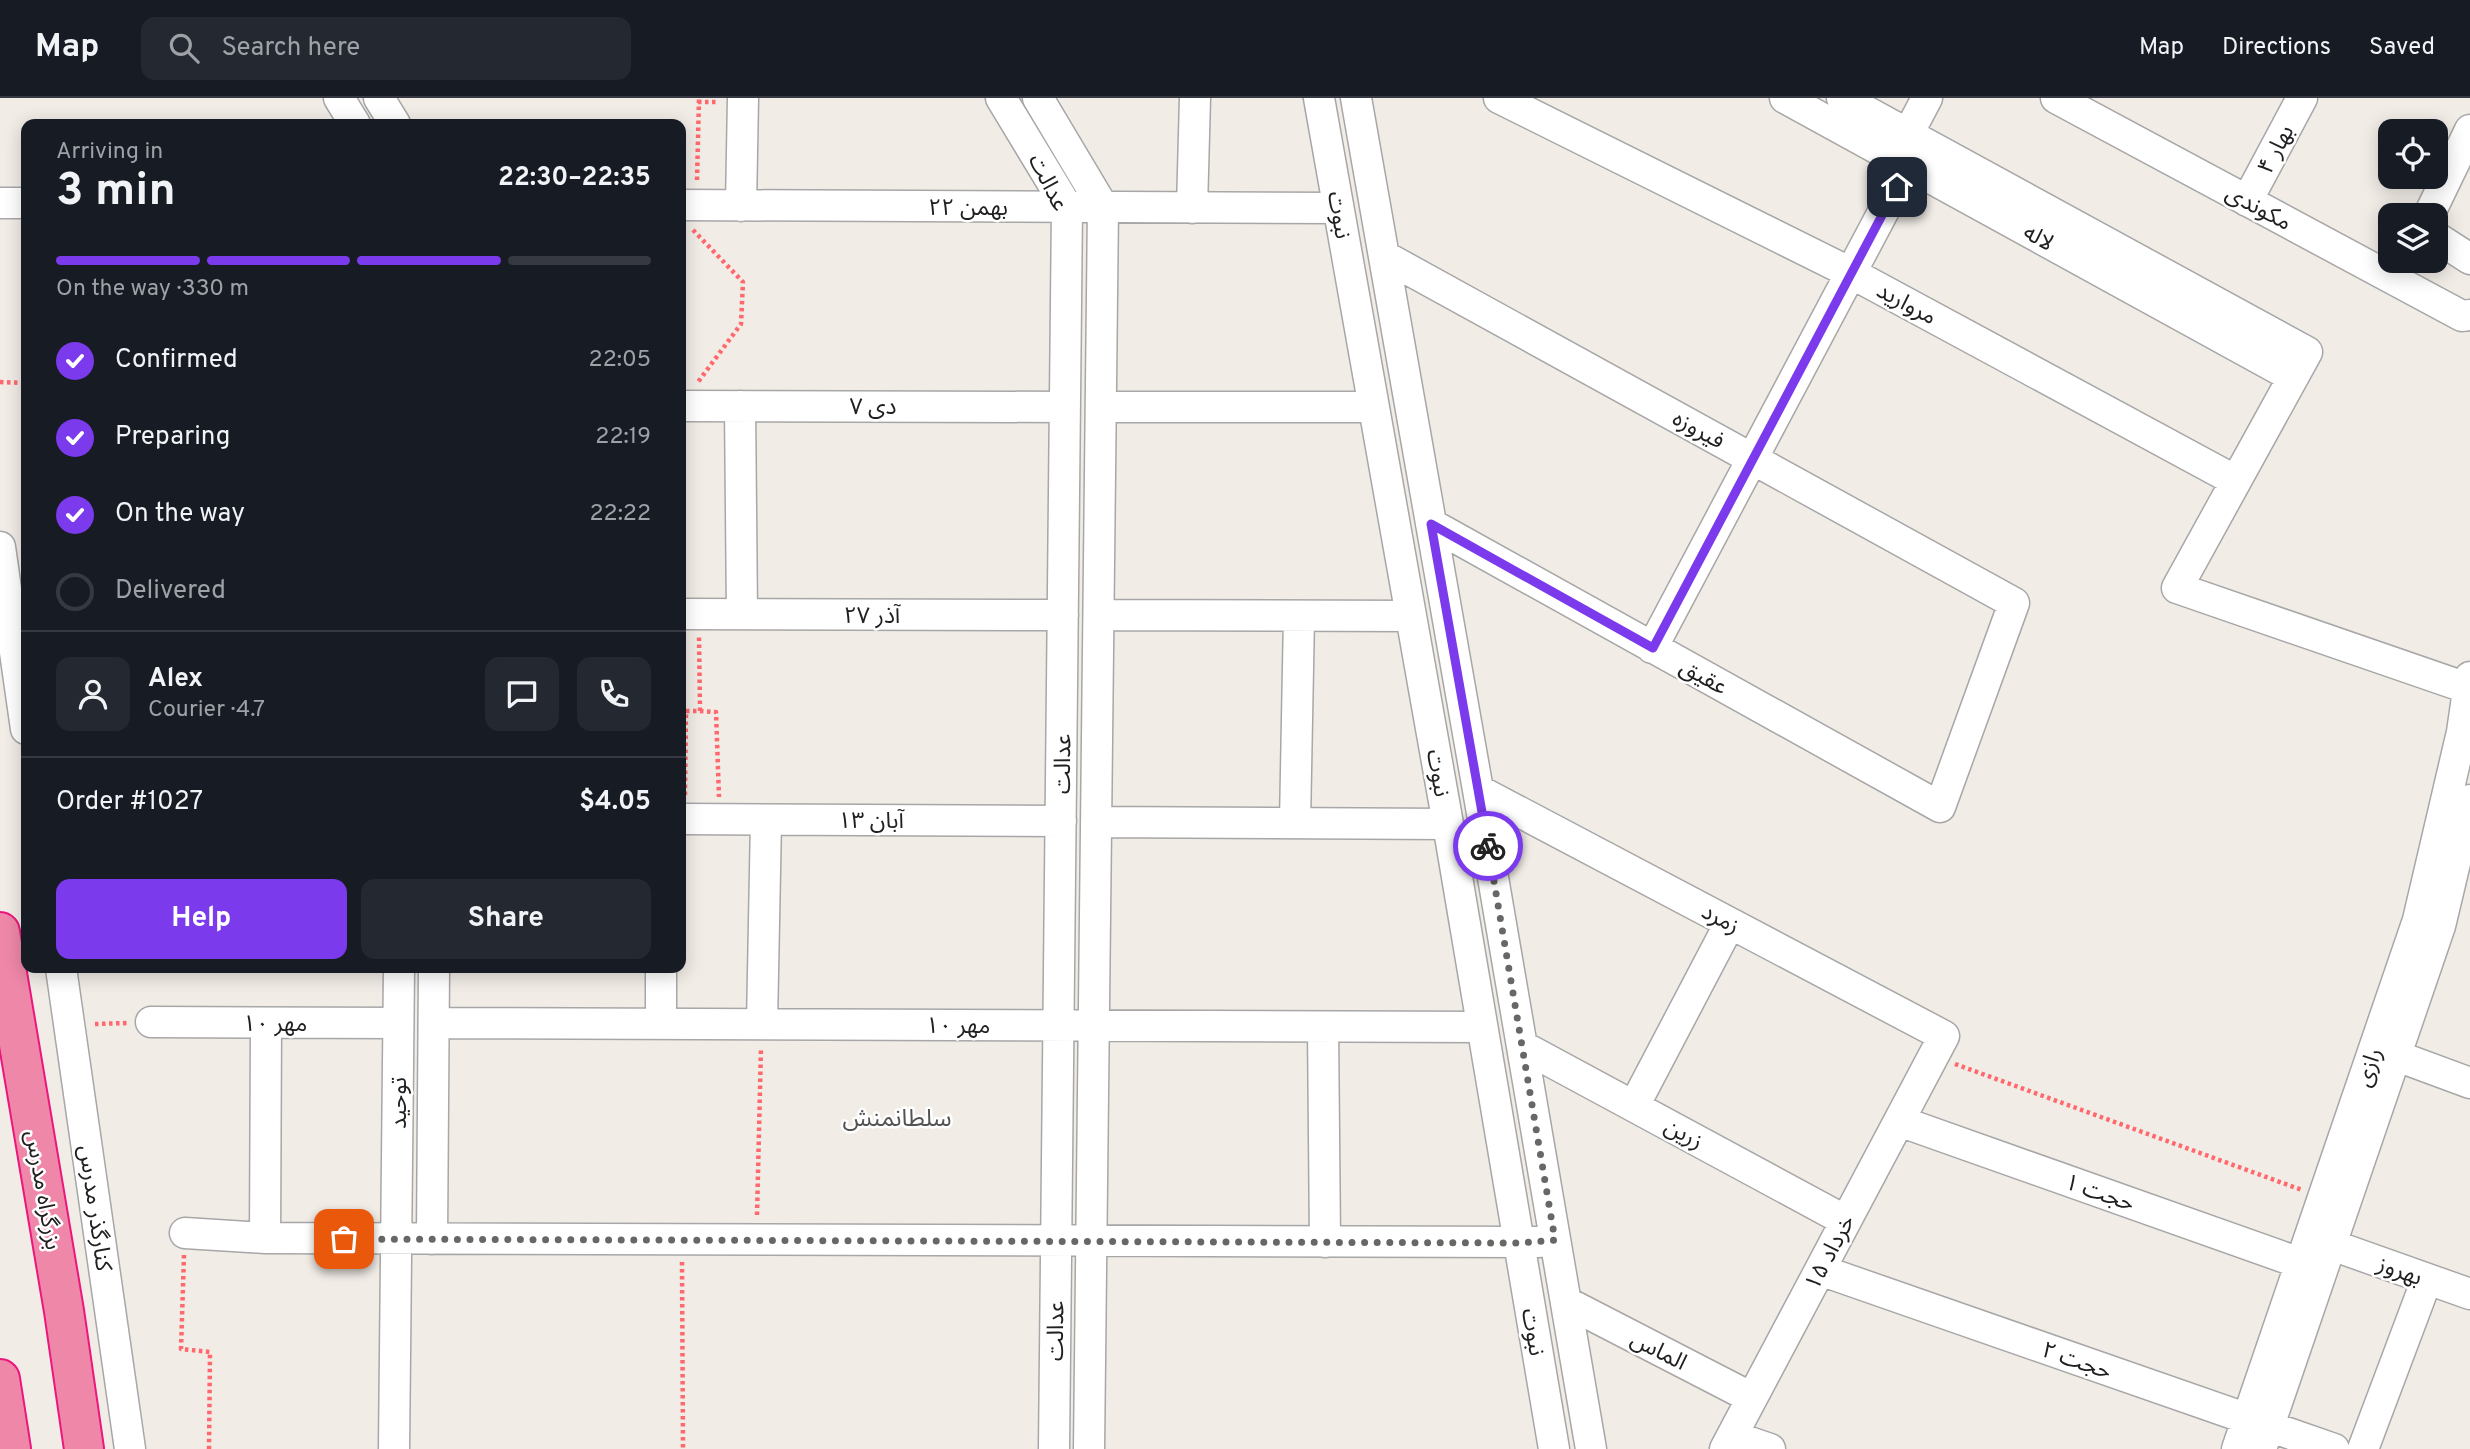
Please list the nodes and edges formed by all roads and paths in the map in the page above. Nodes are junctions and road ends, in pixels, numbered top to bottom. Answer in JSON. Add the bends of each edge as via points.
{"nodes":[{"id":1,"x":339,"y":98,"type":"edge"},
{"id":2,"x":379,"y":98,"type":"edge"},
{"id":3,"x":699,"y":98,"type":"edge"},
{"id":4,"x":743,"y":98,"type":"edge"},
{"id":5,"x":1001,"y":98,"type":"edge"},
{"id":6,"x":1038,"y":98,"type":"edge"},
{"id":7,"x":1195,"y":98,"type":"edge"},
{"id":8,"x":1319,"y":98,"type":"edge"},
{"id":9,"x":1356,"y":98,"type":"edge"},
{"id":10,"x":1499,"y":98,"type":"edge"},
{"id":11,"x":1785,"y":98,"type":"edge"},
{"id":12,"x":1842,"y":98,"type":"edge"},
{"id":13,"x":1927,"y":98,"type":"edge"},
{"id":14,"x":2056,"y":98,"type":"edge"},
{"id":15,"x":2302,"y":98,"type":"edge"},
{"id":16,"x":352,"y":119,"type":"edge"},
{"id":17,"x":392,"y":119,"type":"edge"},
{"id":18,"x":2470,"y":130,"type":"edge"},
{"id":19,"x":1908,"y":134,"type":"junction"},
{"id":20,"x":1908,"y":165,"type":"junction"},
{"id":21,"x":2247,"y":201,"type":"junction"},
{"id":22,"x":0,"y":202,"type":"edge"},
{"id":23,"x":21,"y":203,"type":"edge"},
{"id":24,"x":2435,"y":203,"type":"edge"},
{"id":25,"x":741,"y":206,"type":"junction"},
{"id":26,"x":1067,"y":207,"type":"junction"},
{"id":27,"x":1103,"y":207,"type":"junction"},
{"id":28,"x":1192,"y":208,"type":"junction"},
{"id":29,"x":1338,"y":208,"type":"junction"},
{"id":30,"x":689,"y":212,"type":"edge"},
{"id":31,"x":2448,"y":244,"type":"edge"},
{"id":32,"x":1384,"y":256,"type":"junction"},
{"id":33,"x":2470,"y":259,"type":"edge"},
{"id":34,"x":2378,"y":260,"type":"edge"},
{"id":35,"x":1851,"y":273,"type":"junction"},
{"id":36,"x":2404,"y":273,"type":"edge"},
{"id":37,"x":2466,"y":315,"type":"edge"},
{"id":38,"x":2300,"y":364,"type":"junction"},
{"id":39,"x":0,"y":382,"type":"edge"},
{"id":40,"x":21,"y":383,"type":"edge"},
{"id":41,"x":688,"y":396,"type":"edge"},
{"id":42,"x":740,"y":406,"type":"junction"},
{"id":43,"x":1065,"y":407,"type":"junction"},
{"id":44,"x":1101,"y":407,"type":"junction"},
{"id":45,"x":1374,"y":407,"type":"junction"},
{"id":46,"x":1753,"y":459,"type":"junction"},
{"id":47,"x":2236,"y":481,"type":"junction"},
{"id":48,"x":1431,"y":524,"type":"junction"},
{"id":49,"x":0,"y":547,"type":"edge"},
{"id":50,"x":690,"y":614,"type":"edge"},
{"id":51,"x":742,"y":614,"type":"junction"},
{"id":52,"x":1063,"y":615,"type":"junction"},
{"id":53,"x":1099,"y":615,"type":"junction"},
{"id":54,"x":1299,"y":615,"type":"junction"},
{"id":55,"x":1410,"y":616,"type":"junction"},
{"id":56,"x":1653,"y":648,"type":"junction"},
{"id":57,"x":2469,"y":685,"type":"edge"},
{"id":58,"x":21,"y":694,"type":"edge"},
{"id":59,"x":686,"y":711,"type":"edge"},
{"id":60,"x":700,"y":711,"type":"junction"},
{"id":61,"x":1478,"y":790,"type":"junction"},
{"id":62,"x":2463,"y":797,"type":"edge"},
{"id":63,"x":1940,"y":807,"type":"joint"},
{"id":64,"x":686,"y":819,"type":"edge"},
{"id":65,"x":719,"y":819,"type":"junction"},
{"id":66,"x":766,"y":820,"type":"junction"},
{"id":67,"x":1061,"y":821,"type":"junction"},
{"id":68,"x":1096,"y":822,"type":"junction"},
{"id":69,"x":1295,"y":823,"type":"junction"},
{"id":70,"x":1448,"y":824,"type":"junction"},
{"id":71,"x":2449,"y":885,"type":"edge"},
{"id":72,"x":1730,"y":923,"type":"junction"},
{"id":73,"x":0,"y":932,"type":"edge"},
{"id":74,"x":62,"y":973,"type":"edge"},
{"id":75,"x":399,"y":973,"type":"edge"},
{"id":76,"x":435,"y":973,"type":"edge"},
{"id":77,"x":661,"y":973,"type":"edge"},
{"id":78,"x":151,"y":1022,"type":"joint"},
{"id":79,"x":266,"y":1023,"type":"junction"},
{"id":80,"x":398,"y":1023,"type":"junction"},
{"id":81,"x":434,"y":1023,"type":"junction"},
{"id":82,"x":660,"y":1024,"type":"junction"},
{"id":83,"x":762,"y":1024,"type":"junction"},
{"id":84,"x":69,"y":1025,"type":"junction"},
{"id":85,"x":1059,"y":1026,"type":"junction"},
{"id":86,"x":1094,"y":1026,"type":"junction"},
{"id":87,"x":1323,"y":1027,"type":"junction"},
{"id":88,"x":1482,"y":1027,"type":"junction"},
{"id":89,"x":1522,"y":1046,"type":"junction"},
{"id":90,"x":2385,"y":1052,"type":"junction"},
{"id":91,"x":1934,"y":1056,"type":"junction"},
{"id":92,"x":2470,"y":1083,"type":"edge"},
{"id":93,"x":1634,"y":1106,"type":"junction"},
{"id":94,"x":1899,"y":1121,"type":"junction"},
{"id":95,"x":2323,"y":1198,"type":"junction"},
{"id":96,"x":1846,"y":1221,"type":"junction"},
{"id":97,"x":185,"y":1233,"type":"joint"},
{"id":98,"x":265,"y":1238,"type":"junction"},
{"id":99,"x":397,"y":1239,"type":"junction"},
{"id":100,"x":432,"y":1239,"type":"junction"},
{"id":101,"x":682,"y":1240,"type":"junction"},
{"id":102,"x":757,"y":1240,"type":"junction"},
{"id":103,"x":1555,"y":1240,"type":"junction"},
{"id":104,"x":1056,"y":1241,"type":"junction"},
{"id":105,"x":1092,"y":1241,"type":"junction"},
{"id":106,"x":1325,"y":1242,"type":"junction"},
{"id":107,"x":1519,"y":1243,"type":"junction"},
{"id":108,"x":2314,"y":1248,"type":"junction"},
{"id":109,"x":1820,"y":1270,"type":"junction"},
{"id":110,"x":2427,"y":1279,"type":"junction"},
{"id":111,"x":2470,"y":1294,"type":"edge"},
{"id":112,"x":1566,"y":1302,"type":"junction"},
{"id":113,"x":0,"y":1378,"type":"edge"},
{"id":114,"x":1752,"y":1398,"type":"junction"},
{"id":115,"x":2259,"y":1431,"type":"edge"},
{"id":116,"x":1729,"y":1442,"type":"edge"},
{"id":117,"x":11,"y":1449,"type":"edge"},
{"id":118,"x":84,"y":1449,"type":"edge"},
{"id":119,"x":130,"y":1449,"type":"edge"},
{"id":120,"x":209,"y":1449,"type":"edge"},
{"id":121,"x":394,"y":1449,"type":"edge"},
{"id":122,"x":683,"y":1449,"type":"edge"},
{"id":123,"x":1054,"y":1449,"type":"edge"},
{"id":124,"x":1089,"y":1449,"type":"edge"},
{"id":125,"x":1554,"y":1449,"type":"edge"},
{"id":126,"x":1591,"y":1449,"type":"edge"},
{"id":127,"x":1770,"y":1449,"type":"edge"},
{"id":128,"x":2236,"y":1449,"type":"edge"},
{"id":129,"x":2334,"y":1449,"type":"edge"},
{"id":130,"x":2363,"y":1449,"type":"edge"}],
"edges":[{"from":1,"to":16,"type":"street"},
{"from":2,"to":17,"type":"street"},
{"from":3,"to":30,"type":"path"},
{"from":4,"to":25,"type":"street"},
{"from":5,"to":26,"type":"street","name":"عدالت"},
{"from":6,"to":27,"type":"street","name":"عدالت"},
{"from":7,"to":28,"type":"street"},
{"from":8,"to":29,"type":"street","name":"نبوت"},
{"from":9,"to":32,"type":"street","name":"نبوت"},
{"from":10,"to":35,"type":"street","name":"مروارید"},
{"from":11,"to":20,"type":"street","name":"لاله"},
{"from":12,"to":19,"type":"street","name":"لاله"},
{"from":13,"to":19,"type":"street"},
{"from":14,"to":21,"type":"street","name":"مکوندی"},
{"from":15,"to":21,"type":"street","name":"بهار ۴"},
{"from":18,"to":24,"type":"street"},
{"from":19,"to":20,"type":"street"},
{"from":19,"to":38,"type":"street","name":"لاله"},
{"from":20,"to":35,"type":"street"},
{"from":20,"to":38,"type":"street","name":"لاله"},
{"from":21,"to":34,"type":"street","name":"مکوندی"},
{"from":22,"to":23,"type":"street"},
{"from":25,"to":26,"type":"street","name":"۲۲ بهمن"},
{"from":25,"to":30,"type":"street","name":"۲۲ بهمن"},
{"from":26,"to":27,"type":"street","name":"۲۲ بهمن"},
{"from":26,"to":43,"type":"street","name":"عدالت"},
{"from":27,"to":28,"type":"street","name":"۲۲ بهمن"},
{"from":27,"to":44,"type":"street","name":"عدالت"},
{"from":28,"to":29,"type":"street","name":"۲۲ بهمن"},
{"from":29,"to":45,"type":"street","name":"نبوت"},
{"from":30,"to":41,"type":"path","via":[[743,282],[741,324]]},
{"from":31,"to":33,"type":"street"},
{"from":32,"to":46,"type":"street","name":"فیروزه"},
{"from":32,"to":48,"type":"street","name":"نبوت"},
{"from":35,"to":46,"type":"street"},
{"from":35,"to":47,"type":"street","name":"مروارید"},
{"from":36,"to":37,"type":"street","name":"مکوندی"},
{"from":38,"to":47,"type":"street"},
{"from":39,"to":40,"type":"path"},
{"from":41,"to":42,"type":"street","name":"۷ دی"},
{"from":42,"to":43,"type":"street","name":"۷ دی"},
{"from":42,"to":51,"type":"street"},
{"from":43,"to":52,"type":"street","name":"عدالت"},
{"from":44,"to":45,"type":"street"},
{"from":44,"to":53,"type":"street","name":"عدالت"},
{"from":45,"to":55,"type":"street","name":"نبوت"},
{"from":46,"to":56,"type":"street"},
{"from":46,"to":63,"type":"street","name":"فیروزه","via":[[2014,603]]},
{"from":47,"to":57,"type":"street","via":[[2177,588]]},
{"from":48,"to":56,"type":"street","name":"عقیق"},
{"from":48,"to":61,"type":"street","name":"نبوت"},
{"from":49,"to":58,"type":"street"},
{"from":50,"to":51,"type":"street","name":"۲۷ آذر"},
{"from":50,"to":60,"type":"path"},
{"from":51,"to":52,"type":"street","name":"۲۷ آذر"},
{"from":52,"to":67,"type":"street","name":"عدالت"},
{"from":53,"to":54,"type":"street"},
{"from":53,"to":68,"type":"street","name":"عدالت"},
{"from":54,"to":55,"type":"street"},
{"from":54,"to":69,"type":"street"},
{"from":55,"to":70,"type":"street","name":"نبوت"},
{"from":56,"to":63,"type":"street","name":"عقیق"},
{"from":57,"to":62,"type":"street","name":"رازی","via":[[2462,732]]},
{"from":59,"to":60,"type":"path"},
{"from":60,"to":65,"type":"path","via":[[716,712]]},
{"from":61,"to":72,"type":"street","name":"زمرد"},
{"from":61,"to":89,"type":"street","name":"نبوت"},
{"from":62,"to":71,"type":"street","name":"رازی"},
{"from":64,"to":65,"type":"street","name":"۱۳ آبان"},
{"from":65,"to":66,"type":"street","name":"۱۳ آبان"},
{"from":66,"to":67,"type":"street","name":"۱۳ آبان"},
{"from":66,"to":83,"type":"street"},
{"from":67,"to":85,"type":"street","name":"عدالت"},
{"from":68,"to":69,"type":"street"},
{"from":68,"to":86,"type":"street","name":"عدالت"},
{"from":69,"to":70,"type":"street"},
{"from":70,"to":88,"type":"street","name":"نبوت"},
{"from":71,"to":90,"type":"street","name":"رازی","via":[[2418,920]]},
{"from":72,"to":91,"type":"street","name":"زمرد","via":[[1944,1036]]},
{"from":72,"to":93,"type":"street"},
{"from":73,"to":118,"type":"highway","name":"بزرگراه مدرس"},
{"from":74,"to":84,"type":"street","name":"کنارگذر مدرس"},
{"from":75,"to":80,"type":"street","name":"توحید"},
{"from":76,"to":81,"type":"street","name":"توحید"},
{"from":77,"to":82,"type":"street"},
{"from":78,"to":79,"type":"street","name":"۱۰ مهر"},
{"from":78,"to":84,"type":"path"},
{"from":79,"to":80,"type":"street","name":"۱۰ مهر"},
{"from":79,"to":98,"type":"street"},
{"from":80,"to":99,"type":"street","name":"توحید"},
{"from":81,"to":82,"type":"street","name":"۱۰ مهر"},
{"from":81,"to":100,"type":"street","name":"توحید"},
{"from":82,"to":83,"type":"street","name":"۱۰ مهر"},
{"from":83,"to":85,"type":"street","name":"۱۰ مهر"},
{"from":83,"to":102,"type":"path"},
{"from":84,"to":119,"type":"street","name":"کنارگذر مدرس"},
{"from":85,"to":86,"type":"street","name":"۱۰ مهر"},
{"from":85,"to":104,"type":"street","name":"عدالت"},
{"from":86,"to":87,"type":"street","name":"۱۰ مهر"},
{"from":86,"to":105,"type":"street","name":"عدالت"},
{"from":87,"to":88,"type":"street","name":"۱۰ مهر"},
{"from":87,"to":106,"type":"street"},
{"from":88,"to":107,"type":"street","name":"نبوت"},
{"from":89,"to":93,"type":"street","name":"زرین"},
{"from":89,"to":103,"type":"street","name":"نبوت"},
{"from":90,"to":92,"type":"street"},
{"from":90,"to":95,"type":"street","name":"رازی"},
{"from":90,"to":108,"type":"street","name":"رازی"},
{"from":91,"to":94,"type":"street","name":"۱۵ خرداد"},
{"from":91,"to":95,"type":"path"},
{"from":93,"to":96,"type":"street","name":"زرین"},
{"from":94,"to":96,"type":"street","name":"۱۵ خرداد"},
{"from":94,"to":108,"type":"street","name":"حجت ۱"},
{"from":95,"to":108,"type":"street","name":"رازی"},
{"from":96,"to":109,"type":"street","name":"۱۵ خرداد"},
{"from":97,"to":98,"type":"street"},
{"from":97,"to":120,"type":"path","via":[[181,1349],[210,1352]]},
{"from":98,"to":99,"type":"street"},
{"from":99,"to":100,"type":"street"},
{"from":99,"to":121,"type":"street","name":"توحید"},
{"from":100,"to":101,"type":"street"},
{"from":101,"to":102,"type":"street"},
{"from":101,"to":122,"type":"path"},
{"from":102,"to":104,"type":"street"},
{"from":103,"to":107,"type":"street"},
{"from":103,"to":112,"type":"street","name":"نبوت"},
{"from":104,"to":105,"type":"street"},
{"from":104,"to":123,"type":"street","name":"عدالت"},
{"from":105,"to":106,"type":"street"},
{"from":105,"to":124,"type":"street","name":"عدالت"},
{"from":106,"to":107,"type":"street"},
{"from":107,"to":125,"type":"street","name":"نبوت"},
{"from":108,"to":110,"type":"street","name":"بهروز"},
{"from":108,"to":115,"type":"street","name":"رازی"},
{"from":109,"to":114,"type":"street","name":"۱۵ خرداد"},
{"from":109,"to":115,"type":"street","name":"حجت ۲"},
{"from":110,"to":111,"type":"street","name":"بهروز"},
{"from":110,"to":130,"type":"street"},
{"from":112,"to":114,"type":"street","name":"الماس"},
{"from":112,"to":126,"type":"street","name":"نبوت"},
{"from":113,"to":117,"type":"highway"},
{"from":114,"to":116,"type":"street","name":"۱۵ خرداد"},
{"from":115,"to":128,"type":"street","name":"رازی"},
{"from":115,"to":129,"type":"street","name":"حجت ۲"},
{"from":116,"to":127,"type":"street"}]}
